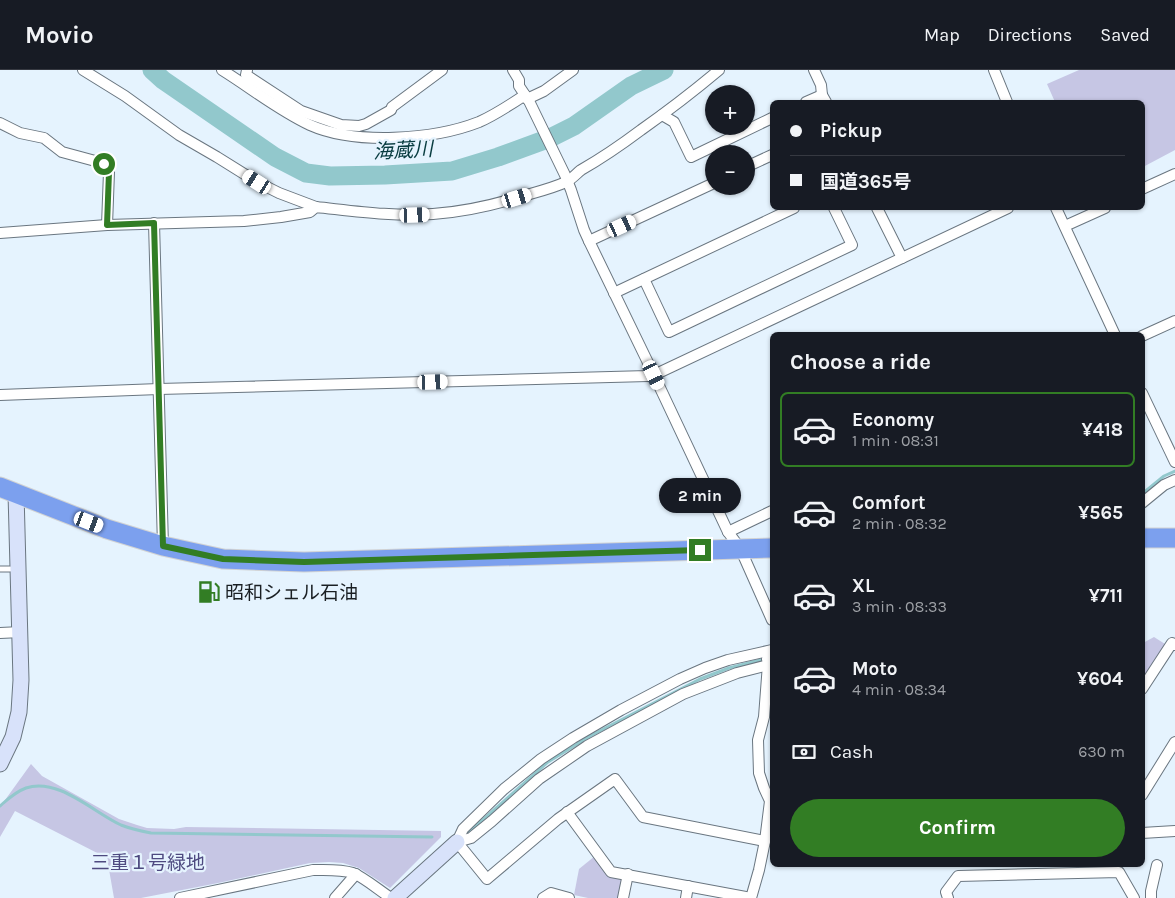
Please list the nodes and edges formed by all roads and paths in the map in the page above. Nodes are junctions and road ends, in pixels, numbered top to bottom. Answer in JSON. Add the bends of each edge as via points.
{"nodes":[{"id":1,"x":83,"y":70,"type":"edge"},
{"id":2,"x":222,"y":70,"type":"edge"},
{"id":3,"x":247,"y":70,"type":"edge"},
{"id":4,"x":442,"y":70,"type":"edge"},
{"id":5,"x":513,"y":70,"type":"edge"},
{"id":6,"x":572,"y":70,"type":"edge"},
{"id":7,"x":719,"y":70,"type":"edge"},
{"id":8,"x":814,"y":70,"type":"edge"},
{"id":9,"x":994,"y":70,"type":"edge"},
{"id":10,"x":527,"y":98,"type":"junction"},
{"id":11,"x":824,"y":99,"type":"edge"},
{"id":12,"x":1006,"y":100,"type":"edge"},
{"id":13,"x":662,"y":115,"type":"junction"},
{"id":14,"x":770,"y":119,"type":"edge"},
{"id":15,"x":0,"y":123,"type":"edge"},
{"id":16,"x":770,"y":156,"type":"edge"},
{"id":17,"x":755,"y":163,"type":"edge"},
{"id":18,"x":1175,"y":174,"type":"edge"},
{"id":19,"x":567,"y":178,"type":"junction"},
{"id":20,"x":705,"y":187,"type":"edge"},
{"id":21,"x":1145,"y":189,"type":"edge"},
{"id":22,"x":316,"y":207,"type":"junction"},
{"id":23,"x":790,"y":210,"type":"edge"},
{"id":24,"x":835,"y":210,"type":"edge"},
{"id":25,"x":878,"y":210,"type":"edge"},
{"id":26,"x":1004,"y":210,"type":"edge"},
{"id":27,"x":1057,"y":210,"type":"edge"},
{"id":28,"x":1101,"y":210,"type":"edge"},
{"id":29,"x":154,"y":223,"type":"junction"},
{"id":30,"x":107,"y":225,"type":"junction"},
{"id":31,"x":1065,"y":226,"type":"junction"},
{"id":32,"x":0,"y":233,"type":"edge"},
{"id":33,"x":589,"y":241,"type":"junction"},
{"id":34,"x":902,"y":258,"type":"junction"},
{"id":35,"x":644,"y":279,"type":"junction"},
{"id":36,"x":614,"y":293,"type":"junction"},
{"id":37,"x":1175,"y":321,"type":"edge"},
{"id":38,"x":1114,"y":332,"type":"edge"},
{"id":39,"x":1145,"y":335,"type":"edge"},
{"id":40,"x":654,"y":375,"type":"junction"},
{"id":41,"x":159,"y":390,"type":"junction"},
{"id":42,"x":0,"y":395,"type":"edge"},
{"id":43,"x":1145,"y":399,"type":"edge"},
{"id":44,"x":1175,"y":462,"type":"edge"},
{"id":45,"x":1175,"y":480,"type":"edge"},
{"id":46,"x":8,"y":490,"type":"edge"},
{"id":47,"x":1145,"y":501,"type":"edge"},
{"id":48,"x":770,"y":512,"type":"edge"},
{"id":49,"x":728,"y":532,"type":"junction"},
{"id":50,"x":1145,"y":538,"type":"edge"},
{"id":51,"x":1175,"y":538,"type":"edge"},
{"id":52,"x":163,"y":546,"type":"junction"},
{"id":53,"x":740,"y":548,"type":"junction"},
{"id":54,"x":770,"y":548,"type":"edge"},
{"id":55,"x":0,"y":569,"type":"edge"},
{"id":56,"x":10,"y":569,"type":"dead end"},
{"id":57,"x":770,"y":616,"type":"edge"},
{"id":58,"x":21,"y":632,"type":"junction"},
{"id":59,"x":0,"y":633,"type":"edge"},
{"id":60,"x":1175,"y":645,"type":"edge"},
{"id":61,"x":769,"y":650,"type":"edge"},
{"id":62,"x":770,"y":664,"type":"edge"},
{"id":63,"x":1145,"y":684,"type":"edge"},
{"id":64,"x":1175,"y":742,"type":"edge"},
{"id":65,"x":0,"y":764,"type":"edge"},
{"id":66,"x":1145,"y":790,"type":"edge"},
{"id":67,"x":567,"y":812,"type":"junction"},
{"id":68,"x":1175,"y":831,"type":"edge"},
{"id":69,"x":1145,"y":833,"type":"edge"},
{"id":70,"x":765,"y":841,"type":"junction"},
{"id":71,"x":457,"y":842,"type":"junction"},
{"id":72,"x":1157,"y":865,"type":"dead end"},
{"id":73,"x":356,"y":874,"type":"junction"},
{"id":74,"x":628,"y":874,"type":"junction"},
{"id":75,"x":688,"y":886,"type":"junction"},
{"id":76,"x":180,"y":898,"type":"edge"},
{"id":77,"x":335,"y":898,"type":"edge"},
{"id":78,"x":391,"y":898,"type":"edge"},
{"id":79,"x":395,"y":898,"type":"edge"},
{"id":80,"x":543,"y":898,"type":"edge"},
{"id":81,"x":569,"y":898,"type":"edge"},
{"id":82,"x":623,"y":898,"type":"edge"},
{"id":83,"x":686,"y":898,"type":"edge"},
{"id":84,"x":751,"y":898,"type":"edge"},
{"id":85,"x":948,"y":898,"type":"edge"},
{"id":86,"x":1134,"y":898,"type":"edge"},
{"id":87,"x":1151,"y":898,"type":"edge"}],
"edges":[{"from":1,"to":22,"type":"street","via":[[179,135],[257,182]]},
{"from":2,"to":10,"type":"street","via":[[312,126],[365,138],[452,130],[480,122]]},
{"from":3,"to":4,"type":"street","via":[[246,75],[301,111],[341,124],[359,126],[391,110]]},
{"from":5,"to":10,"type":"street"},
{"from":6,"to":10,"type":"street","via":[[544,91]]},
{"from":7,"to":13,"type":"street"},
{"from":8,"to":11,"type":"street"},
{"from":9,"to":12,"type":"street"},
{"from":10,"to":19,"type":"street"},
{"from":13,"to":14,"type":"street","via":[[674,122],[690,156]]},
{"from":13,"to":19,"type":"street","via":[[600,160]]},
{"from":15,"to":30,"type":"street","via":[[20,133],[44,138],[62,152],[104,164],[109,172]]},
{"from":16,"to":17,"type":"street"},
{"from":18,"to":21,"type":"street"},
{"from":19,"to":22,"type":"street","via":[[500,203],[434,214],[387,214]]},
{"from":19,"to":33,"type":"street"},
{"from":20,"to":33,"type":"street"},
{"from":22,"to":29,"type":"street","via":[[310,212],[281,217]]},
{"from":23,"to":35,"type":"street"},
{"from":24,"to":35,"type":"street","via":[[852,246],[669,332]]},
{"from":25,"to":34,"type":"street"},
{"from":26,"to":34,"type":"street"},
{"from":27,"to":31,"type":"street"},
{"from":28,"to":31,"type":"street"},
{"from":29,"to":30,"type":"street"},
{"from":29,"to":41,"type":"street"},
{"from":30,"to":32,"type":"street"},
{"from":31,"to":38,"type":"street"},
{"from":33,"to":36,"type":"street"},
{"from":34,"to":40,"type":"street"},
{"from":35,"to":36,"type":"street"},
{"from":36,"to":40,"type":"street"},
{"from":37,"to":39,"type":"street"},
{"from":40,"to":41,"type":"street"},
{"from":40,"to":49,"type":"street"},
{"from":41,"to":42,"type":"street"},
{"from":41,"to":52,"type":"street"},
{"from":43,"to":44,"type":"street"},
{"from":45,"to":47,"type":"street"},
{"from":46,"to":52,"type":"highway","via":[[107,529]]},
{"from":46,"to":58,"type":"street"},
{"from":48,"to":49,"type":"street"},
{"from":49,"to":53,"type":"street"},
{"from":50,"to":51,"type":"highway"},
{"from":52,"to":53,"type":"highway","via":[[223,559],[304,562]]},
{"from":53,"to":54,"type":"highway"},
{"from":53,"to":57,"type":"street"},
{"from":55,"to":56,"type":"lane"},
{"from":58,"to":59,"type":"street"},
{"from":58,"to":65,"type":"street","via":[[19,712],[13,737]]},
{"from":60,"to":63,"type":"street","via":[[1172,643]]},
{"from":61,"to":62,"type":"street"},
{"from":61,"to":71,"type":"street","via":[[728,660],[680,679],[573,738],[504,789],[462,829]]},
{"from":62,"to":70,"type":"street","via":[[758,740],[760,773],[770,801]]},
{"from":62,"to":71,"type":"street","via":[[684,694],[587,746],[539,779],[471,838]]},
{"from":64,"to":66,"type":"street"},
{"from":67,"to":70,"type":"street","via":[[615,779],[643,817]]},
{"from":67,"to":71,"type":"street","via":[[487,879]]},
{"from":67,"to":74,"type":"street","via":[[611,872]]},
{"from":68,"to":69,"type":"street"},
{"from":70,"to":84,"type":"street"},
{"from":71,"to":79,"type":"street"},
{"from":72,"to":87,"type":"street"},
{"from":73,"to":76,"type":"street","via":[[312,870]]},
{"from":73,"to":77,"type":"street"},
{"from":73,"to":78,"type":"street"},
{"from":74,"to":75,"type":"street"},
{"from":74,"to":82,"type":"street"},
{"from":75,"to":83,"type":"street"},
{"from":75,"to":84,"type":"street"},
{"from":80,"to":81,"type":"street","via":[[551,893]]},
{"from":85,"to":86,"type":"street","via":[[946,892],[958,876],[1119,872]]}]}
